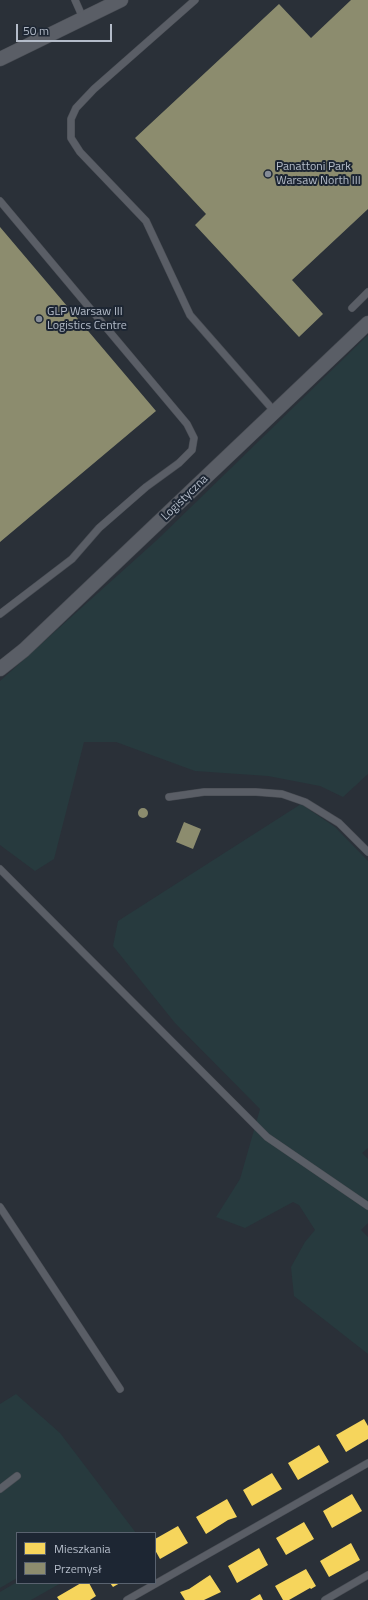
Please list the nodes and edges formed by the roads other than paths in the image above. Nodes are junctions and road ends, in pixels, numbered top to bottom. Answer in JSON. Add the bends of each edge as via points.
{"nodes":[{"id":1,"x":75,"y":0,"type":"edge"},
{"id":2,"x":121,"y":0,"type":"edge"},
{"id":3,"x":195,"y":0,"type":"edge"},
{"id":4,"x":83,"y":18,"type":"junction"},
{"id":5,"x":0,"y":59,"type":"edge"},
{"id":6,"x":0,"y":201,"type":"edge"},
{"id":7,"x":368,"y":292,"type":"edge"},
{"id":8,"x":352,"y":308,"type":"dead end"},
{"id":9,"x":368,"y":324,"type":"edge"},
{"id":10,"x":275,"y":412,"type":"junction"},
{"id":11,"x":0,"y":614,"type":"edge"},
{"id":12,"x":0,"y":669,"type":"edge"},
{"id":13,"x":168,"y":797,"type":"dead end"},
{"id":14,"x":368,"y":852,"type":"edge"},
{"id":15,"x":0,"y":869,"type":"edge"},
{"id":16,"x":368,"y":1206,"type":"edge"},
{"id":17,"x":0,"y":1207,"type":"edge"},
{"id":18,"x":120,"y":1389,"type":"dead end"},
{"id":19,"x":368,"y":1463,"type":"edge"},
{"id":20,"x":17,"y":1476,"type":"dead end"},
{"id":21,"x":0,"y":1489,"type":"edge"},
{"id":22,"x":368,"y":1575,"type":"edge"},
{"id":23,"x":155,"y":1584,"type":"edge"},
{"id":24,"x":156,"y":1584,"type":"edge"},
{"id":25,"x":127,"y":1600,"type":"edge"},
{"id":26,"x":324,"y":1600,"type":"edge"}],
"edges":[{"from":1,"to":4,"type":"lane"},
{"from":2,"to":4,"type":"street"},
{"from":3,"to":10,"type":"lane","via":[[76,108],[71,118],[71,138],[80,152],[146,221],[190,315]]},
{"from":4,"to":5,"type":"street"},
{"from":6,"to":11,"type":"lane","via":[[187,424],[194,438],[192,450],[179,463],[146,487],[99,528],[72,559]]},
{"from":7,"to":8,"type":"lane"},
{"from":9,"to":10,"type":"street","name":"Logistyczna"},
{"from":10,"to":12,"type":"street","name":"Logistyczna","via":[[24,650]]},
{"from":13,"to":14,"type":"lane","via":[[204,792],[282,794],[305,802],[339,823]]},
{"from":15,"to":16,"type":"lane","via":[[267,1137]]},
{"from":17,"to":18,"type":"lane"},
{"from":19,"to":24,"type":"lane"},
{"from":20,"to":21,"type":"lane"},
{"from":22,"to":26,"type":"lane"},
{"from":23,"to":25,"type":"lane"}]}
